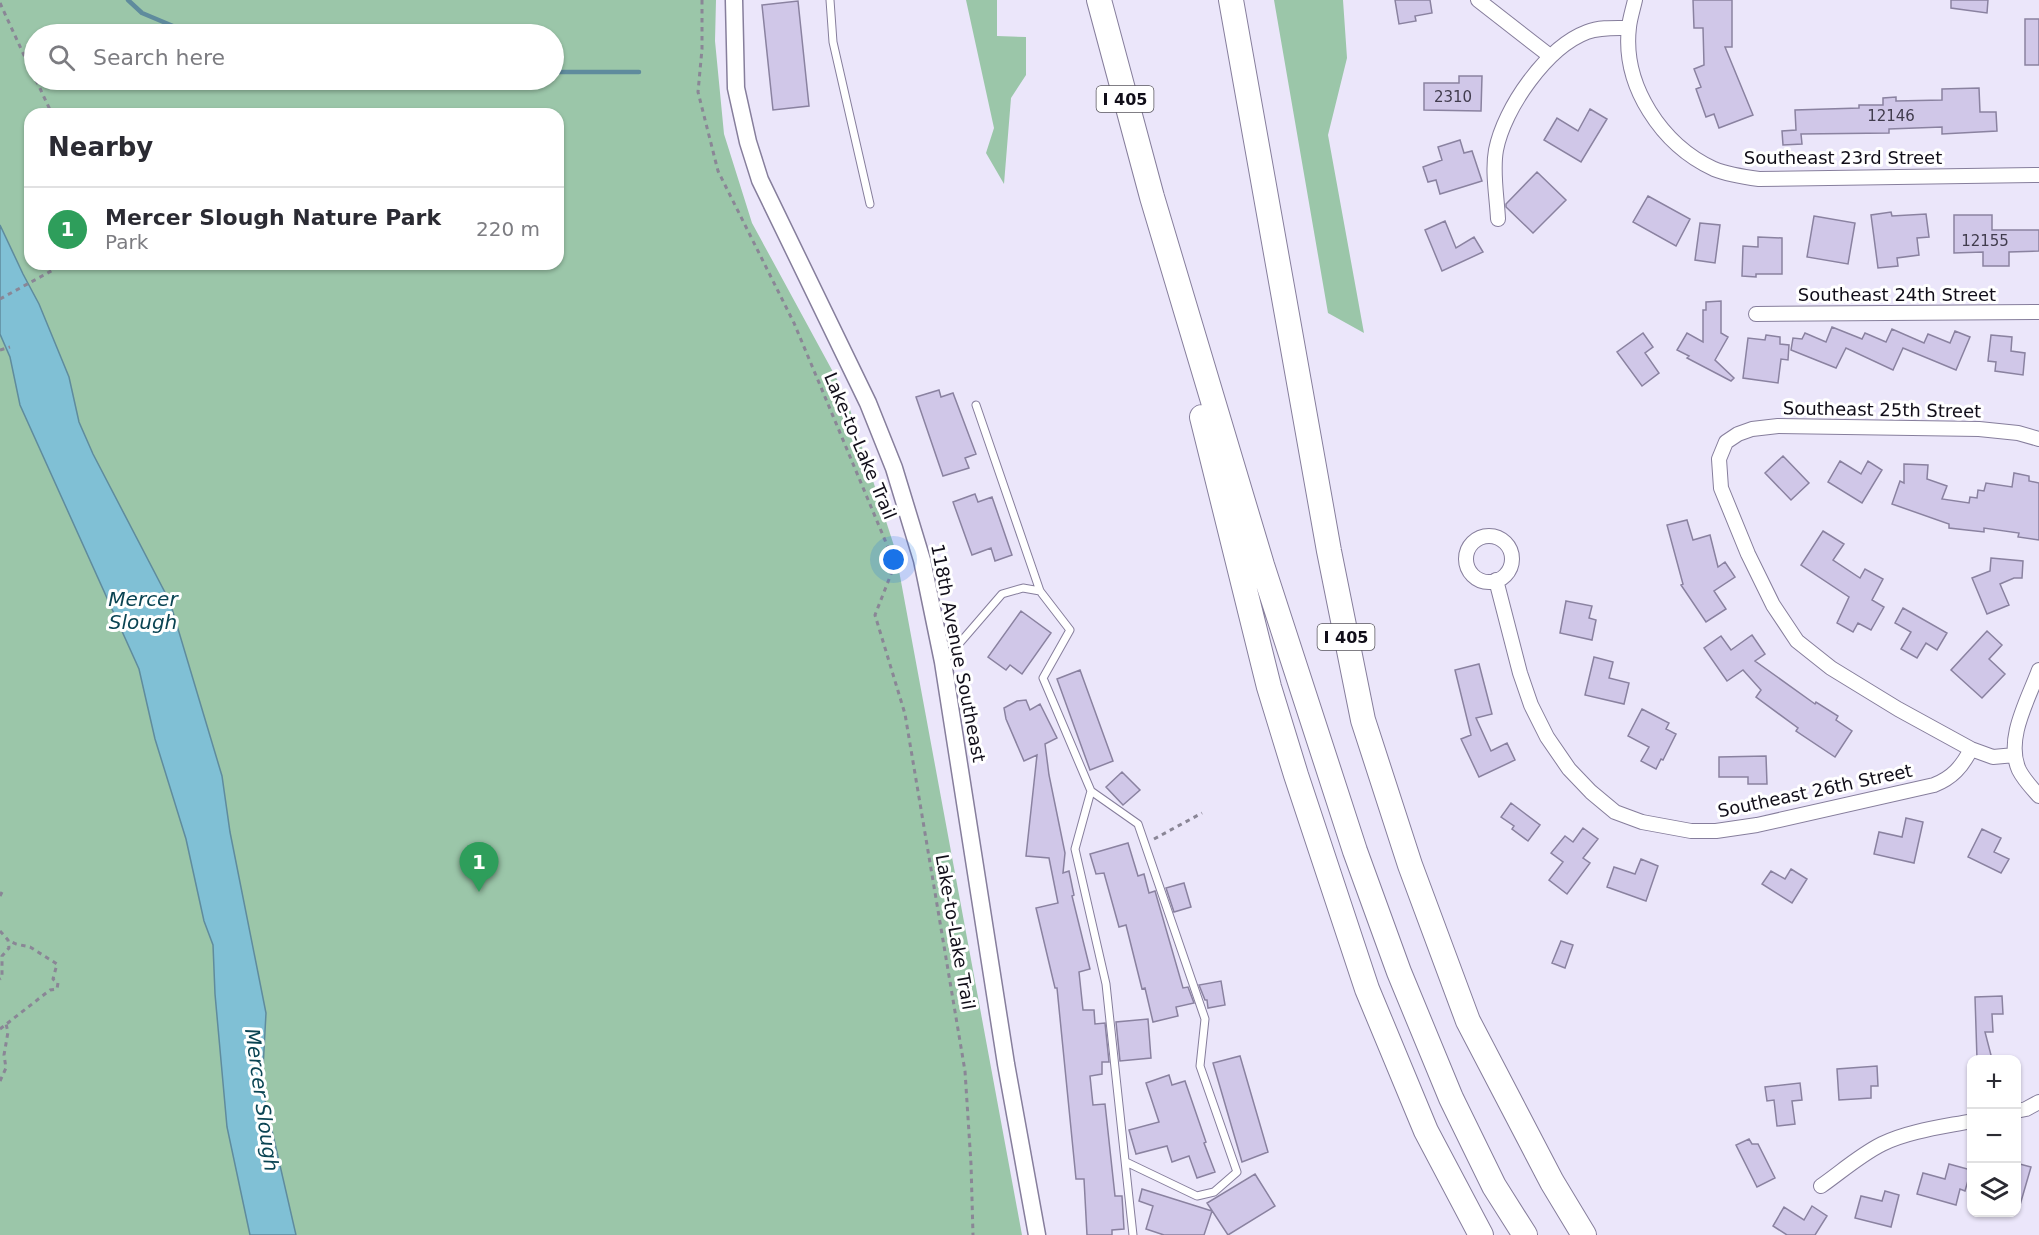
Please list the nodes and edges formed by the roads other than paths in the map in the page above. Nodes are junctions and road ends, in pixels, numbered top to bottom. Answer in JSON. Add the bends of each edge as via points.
{"nodes":[{"id":1,"x":734,"y":0,"type":"edge"},
{"id":2,"x":831,"y":0,"type":"edge"},
{"id":3,"x":1099,"y":0,"type":"edge"},
{"id":4,"x":1231,"y":0,"type":"edge"},
{"id":5,"x":1478,"y":0,"type":"edge"},
{"id":6,"x":1635,"y":0,"type":"edge"},
{"id":7,"x":1629,"y":28,"type":"junction"},
{"id":8,"x":1550,"y":56,"type":"junction"},
{"id":9,"x":2039,"y":175,"type":"edge"},
{"id":10,"x":1152,"y":197,"type":"junction"},
{"id":11,"x":870,"y":204,"type":"dead end"},
{"id":12,"x":1498,"y":219,"type":"dead end"},
{"id":13,"x":2039,"y":312,"type":"edge"},
{"id":14,"x":1756,"y":314,"type":"dead end"},
{"id":15,"x":976,"y":405,"type":"dead end"},
{"id":16,"x":2039,"y":439,"type":"edge"},
{"id":17,"x":1496,"y":580,"type":"dead end"},
{"id":18,"x":1040,"y":591,"type":"junction"},
{"id":19,"x":943,"y":662,"type":"junction"},
{"id":20,"x":2039,"y":670,"type":"edge"},
{"id":21,"x":1971,"y":749,"type":"junction"},
{"id":22,"x":2015,"y":755,"type":"junction"},
{"id":23,"x":1091,"y":791,"type":"junction"},
{"id":24,"x":2039,"y":796,"type":"edge"},
{"id":25,"x":2039,"y":1101,"type":"edge"},
{"id":26,"x":2021,"y":1110,"type":"edge"},
{"id":27,"x":1967,"y":1122,"type":"edge"},
{"id":28,"x":1126,"y":1162,"type":"junction"},
{"id":29,"x":1821,"y":1186,"type":"dead end"},
{"id":30,"x":1037,"y":1235,"type":"edge"},
{"id":31,"x":1133,"y":1235,"type":"edge"},
{"id":32,"x":1481,"y":1235,"type":"edge"},
{"id":33,"x":1525,"y":1235,"type":"edge"},
{"id":34,"x":1584,"y":1235,"type":"edge"}],
"edges":[{"from":1,"to":19,"type":"street","name":"118th Avenue Southeast","via":[[736,88],[751,152],[773,209],[845,354],[894,468],[922,560]]},
{"from":2,"to":11,"type":"lane","via":[[833,42]]},
{"from":3,"to":10,"type":"highway","number":"I 405"},
{"from":4,"to":34,"type":"highway","number":"I 405","via":[[1363,720],[1410,865],[1468,1021]]},
{"from":5,"to":8,"type":"street"},
{"from":6,"to":7,"type":"street","name":"Southeast 23rd Street"},
{"from":7,"to":8,"type":"street","via":[[1588,32]]},
{"from":7,"to":9,"type":"street","name":"Southeast 23rd Street","via":[[1632,70],[1650,114],[1672,139],[1714,169],[1736,177]]},
{"from":8,"to":12,"type":"street","via":[[1531,78],[1498,141]]},
{"from":10,"to":32,"type":"highway","via":[[1263,664],[1296,775],[1367,989],[1426,1131]]},
{"from":10,"to":33,"type":"highway","number":"I 405","via":[[1262,565],[1355,851],[1451,1098],[1494,1186]]},
{"from":13,"to":14,"type":"street","name":"Southeast 24th Street"},
{"from":15,"to":18,"type":"lane"},
{"from":16,"to":21,"type":"street","name":"Southeast 25th Street","via":[[1979,429],[1778,426],[1738,434],[1726,442],[1719,459],[1721,488],[1748,554],[1773,605],[1797,641],[1832,668]]},
{"from":17,"to":21,"type":"street","name":"Southeast 26th Street","via":[[1531,705],[1547,737],[1591,792],[1615,812],[1642,822],[1691,831],[1757,825],[1934,785],[1953,775]]},
{"from":18,"to":19,"type":"lane","via":[[1023,588],[1002,594]]},
{"from":18,"to":23,"type":"lane","via":[[1070,630],[1042,678]]},
{"from":19,"to":30,"type":"street","name":"118th Avenue Southeast"},
{"from":20,"to":22,"type":"street","via":[[2016,733]]},
{"from":21,"to":22,"type":"street","via":[[1993,757]]},
{"from":22,"to":24,"type":"street","via":[[2024,778]]},
{"from":23,"to":28,"type":"lane","via":[[1075,849],[1106,984]]},
{"from":23,"to":28,"type":"lane","via":[[1138,824],[1205,1019],[1200,1065],[1237,1172],[1214,1192],[1197,1196]]},
{"from":25,"to":26,"type":"street"},
{"from":27,"to":29,"type":"street","via":[[1884,1143]]},
{"from":28,"to":31,"type":"lane"}]}
